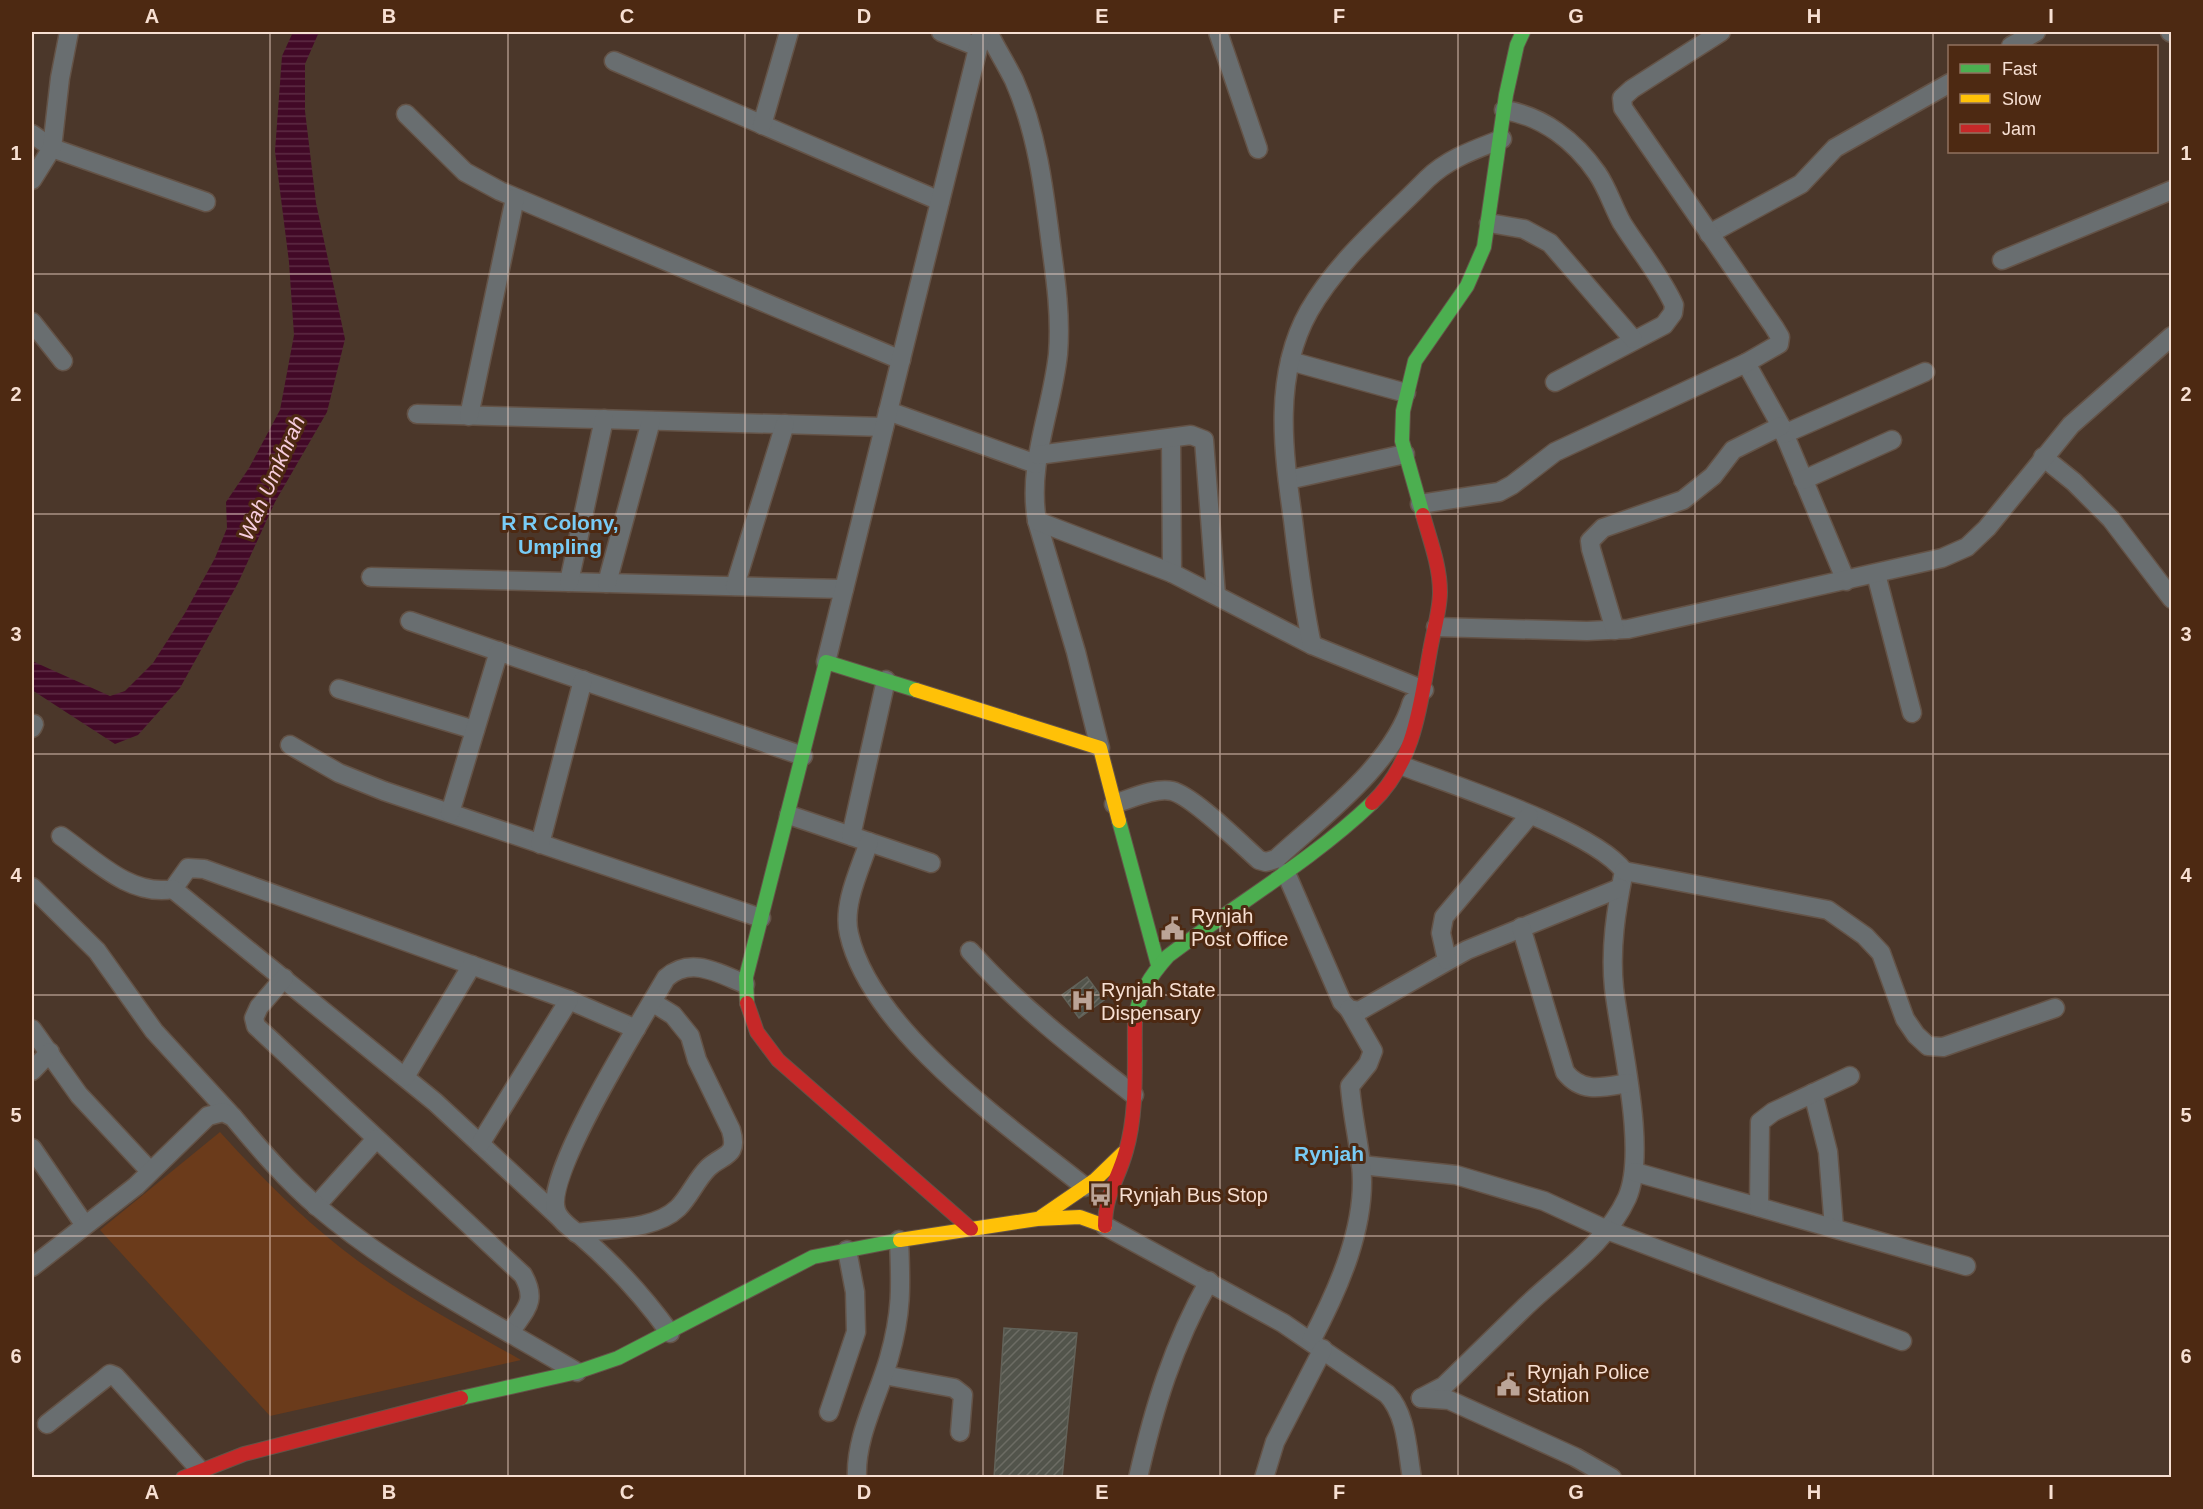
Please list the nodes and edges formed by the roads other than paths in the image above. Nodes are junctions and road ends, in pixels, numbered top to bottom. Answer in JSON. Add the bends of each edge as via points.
{"nodes":[{"id":1,"x":69,"y":32,"type":"edge"},
{"id":2,"x":789,"y":32,"type":"edge"},
{"id":3,"x":941,"y":32,"type":"edge"},
{"id":4,"x":988,"y":32,"type":"edge"},
{"id":5,"x":1218,"y":32,"type":"edge"},
{"id":6,"x":1523,"y":32,"type":"edge"},
{"id":7,"x":1721,"y":32,"type":"edge"},
{"id":8,"x":2036,"y":32,"type":"edge"},
{"id":9,"x":980,"y":39,"type":"edge"},
{"id":10,"x":2013,"y":45,"type":"edge"},
{"id":11,"x":614,"y":62,"type":"dead end"},
{"id":12,"x":1948,"y":84,"type":"edge"},
{"id":13,"x":1504,"y":110,"type":"junction"},
{"id":14,"x":406,"y":114,"type":"dead end"},
{"id":15,"x":762,"y":125,"type":"junction"},
{"id":16,"x":32,"y":134,"type":"edge"},
{"id":17,"x":1502,"y":139,"type":"junction"},
{"id":18,"x":52,"y":148,"type":"junction"},
{"id":19,"x":1258,"y":149,"type":"dead end"},
{"id":20,"x":32,"y":180,"type":"edge"},
{"id":21,"x":2172,"y":190,"type":"edge"},
{"id":22,"x":515,"y":198,"type":"junction"},
{"id":23,"x":940,"y":201,"type":"junction"},
{"id":24,"x":206,"y":202,"type":"dead end"},
{"id":25,"x":1489,"y":223,"type":"junction"},
{"id":26,"x":1709,"y":234,"type":"junction"},
{"id":27,"x":2002,"y":260,"type":"dead end"},
{"id":28,"x":32,"y":322,"type":"edge"},
{"id":29,"x":1634,"y":339,"type":"junction"},
{"id":30,"x":2170,"y":344,"type":"edge"},
{"id":31,"x":901,"y":360,"type":"junction"},
{"id":32,"x":63,"y":361,"type":"dead end"},
{"id":33,"x":1290,"y":361,"type":"junction"},
{"id":34,"x":1746,"y":363,"type":"junction"},
{"id":35,"x":1925,"y":372,"type":"dead end"},
{"id":36,"x":1555,"y":382,"type":"dead end"},
{"id":37,"x":1406,"y":393,"type":"junction"},
{"id":38,"x":417,"y":414,"type":"dead end"},
{"id":39,"x":469,"y":416,"type":"junction"},
{"id":40,"x":604,"y":419,"type":"junction"},
{"id":41,"x":886,"y":419,"type":"junction"},
{"id":42,"x":651,"y":421,"type":"junction"},
{"id":43,"x":785,"y":424,"type":"junction"},
{"id":44,"x":1782,"y":430,"type":"junction"},
{"id":45,"x":1171,"y":438,"type":"junction"},
{"id":46,"x":1892,"y":440,"type":"dead end"},
{"id":47,"x":1405,"y":454,"type":"junction"},
{"id":48,"x":2043,"y":457,"type":"junction"},
{"id":49,"x":1037,"y":459,"type":"junction"},
{"id":50,"x":1288,"y":480,"type":"junction"},
{"id":51,"x":1803,"y":480,"type":"junction"},
{"id":52,"x":1420,"y":504,"type":"junction"},
{"id":53,"x":1037,"y":521,"type":"junction"},
{"id":54,"x":1172,"y":573,"type":"junction"},
{"id":55,"x":1876,"y":574,"type":"junction"},
{"id":56,"x":371,"y":577,"type":"dead end"},
{"id":57,"x":1846,"y":581,"type":"junction"},
{"id":58,"x":569,"y":582,"type":"junction"},
{"id":59,"x":607,"y":583,"type":"junction"},
{"id":60,"x":735,"y":586,"type":"junction"},
{"id":61,"x":844,"y":589,"type":"junction"},
{"id":62,"x":1216,"y":595,"type":"junction"},
{"id":63,"x":2172,"y":599,"type":"edge"},
{"id":64,"x":410,"y":621,"type":"dead end"},
{"id":65,"x":1436,"y":627,"type":"junction"},
{"id":66,"x":1615,"y":630,"type":"junction"},
{"id":67,"x":1312,"y":645,"type":"junction"},
{"id":68,"x":499,"y":651,"type":"junction"},
{"id":69,"x":826,"y":662,"type":"junction"},
{"id":70,"x":584,"y":680,"type":"junction"},
{"id":71,"x":886,"y":680,"type":"junction"},
{"id":72,"x":339,"y":689,"type":"dead end"},
{"id":73,"x":1420,"y":689,"type":"junction"},
{"id":74,"x":1912,"y":713,"type":"dead end"},
{"id":75,"x":475,"y":730,"type":"junction"},
{"id":76,"x":290,"y":745,"type":"dead end"},
{"id":77,"x":1100,"y":748,"type":"junction"},
{"id":78,"x":803,"y":756,"type":"junction"},
{"id":79,"x":1402,"y":766,"type":"junction"},
{"id":80,"x":1114,"y":804,"type":"junction"},
{"id":81,"x":450,"y":813,"type":"junction"},
{"id":82,"x":789,"y":815,"type":"junction"},
{"id":83,"x":1529,"y":816,"type":"junction"},
{"id":84,"x":62,"y":836,"type":"dead end"},
{"id":85,"x":851,"y":836,"type":"junction"},
{"id":86,"x":869,"y":842,"type":"junction"},
{"id":87,"x":540,"y":844,"type":"junction"},
{"id":88,"x":931,"y":863,"type":"dead end"},
{"id":89,"x":1286,"y":873,"type":"junction"},
{"id":90,"x":1622,"y":879,"type":"junction"},
{"id":91,"x":32,"y":889,"type":"edge"},
{"id":92,"x":173,"y":889,"type":"junction"},
{"id":93,"x":761,"y":918,"type":"junction"},
{"id":94,"x":1521,"y":927,"type":"junction"},
{"id":95,"x":970,"y":951,"type":"dead end"},
{"id":96,"x":1447,"y":960,"type":"junction"},
{"id":97,"x":472,"y":965,"type":"junction"},
{"id":98,"x":1158,"y":965,"type":"junction"},
{"id":99,"x":284,"y":978,"type":"junction"},
{"id":100,"x":745,"y":984,"type":"junction"},
{"id":101,"x":569,"y":1000,"type":"junction"},
{"id":102,"x":652,"y":1002,"type":"junction"},
{"id":103,"x":2055,"y":1008,"type":"dead end"},
{"id":104,"x":1349,"y":1009,"type":"junction"},
{"id":105,"x":32,"y":1029,"type":"edge"},
{"id":106,"x":636,"y":1029,"type":"junction"},
{"id":107,"x":50,"y":1052,"type":"junction"},
{"id":108,"x":32,"y":1071,"type":"edge"},
{"id":109,"x":1850,"y":1076,"type":"dead end"},
{"id":110,"x":405,"y":1077,"type":"junction"},
{"id":111,"x":1628,"y":1083,"type":"junction"},
{"id":112,"x":1813,"y":1093,"type":"junction"},
{"id":113,"x":1134,"y":1095,"type":"junction"},
{"id":114,"x":233,"y":1117,"type":"junction"},
{"id":115,"x":376,"y":1139,"type":"junction"},
{"id":116,"x":480,"y":1144,"type":"junction"},
{"id":117,"x":32,"y":1148,"type":"edge"},
{"id":118,"x":1126,"y":1151,"type":"junction"},
{"id":119,"x":1361,"y":1165,"type":"junction"},
{"id":120,"x":150,"y":1171,"type":"junction"},
{"id":121,"x":1635,"y":1172,"type":"junction"},
{"id":122,"x":1085,"y":1187,"type":"junction"},
{"id":123,"x":316,"y":1206,"type":"junction"},
{"id":124,"x":1759,"y":1207,"type":"junction"},
{"id":125,"x":561,"y":1219,"type":"junction"},
{"id":126,"x":1037,"y":1219,"type":"junction"},
{"id":127,"x":84,"y":1224,"type":"junction"},
{"id":128,"x":1105,"y":1226,"type":"junction"},
{"id":129,"x":1834,"y":1228,"type":"junction"},
{"id":130,"x":971,"y":1229,"type":"junction"},
{"id":131,"x":1606,"y":1230,"type":"junction"},
{"id":132,"x":576,"y":1233,"type":"junction"},
{"id":133,"x":899,"y":1240,"type":"junction"},
{"id":134,"x":847,"y":1250,"type":"junction"},
{"id":135,"x":1966,"y":1266,"type":"dead end"},
{"id":136,"x":32,"y":1267,"type":"edge"},
{"id":137,"x":1209,"y":1281,"type":"junction"},
{"id":138,"x":510,"y":1333,"type":"junction"},
{"id":139,"x":670,"y":1333,"type":"junction"},
{"id":140,"x":1902,"y":1341,"type":"dead end"},
{"id":141,"x":1317,"y":1345,"type":"junction"},
{"id":142,"x":577,"y":1372,"type":"junction"},
{"id":143,"x":884,"y":1375,"type":"junction"},
{"id":144,"x":1421,"y":1398,"type":"junction"},
{"id":145,"x":1398,"y":1407,"type":"junction"},
{"id":146,"x":829,"y":1412,"type":"dead end"},
{"id":147,"x":47,"y":1424,"type":"dead end"},
{"id":148,"x":960,"y":1432,"type":"dead end"},
{"id":149,"x":200,"y":1470,"type":"junction"},
{"id":150,"x":183,"y":1478,"type":"edge"},
{"id":151,"x":857,"y":1478,"type":"edge"},
{"id":152,"x":1138,"y":1478,"type":"edge"},
{"id":153,"x":1264,"y":1478,"type":"edge"},
{"id":154,"x":1412,"y":1478,"type":"edge"},
{"id":155,"x":1612,"y":1478,"type":"edge"}],
"edges":[{"from":1,"to":18,"type":"street"},
{"from":2,"to":15,"type":"street"},
{"from":3,"to":9,"type":"street"},
{"from":4,"to":49,"type":"street","via":[[1014,81],[1033,134],[1059,299],[1058,355]]},
{"from":5,"to":19,"type":"street"},
{"from":6,"to":13,"type":"street"},
{"from":7,"to":26,"type":"street","via":[[1622,98],[1623,108]]},
{"from":8,"to":10,"type":"street"},
{"from":9,"to":23,"type":"street"},
{"from":11,"to":15,"type":"street"},
{"from":12,"to":26,"type":"street","via":[[1835,148],[1802,184]]},
{"from":13,"to":17,"type":"street"},
{"from":13,"to":29,"type":"street","via":[[1540,121],[1586,159],[1671,298],[1674,305],[1669,321]]},
{"from":14,"to":22,"type":"street","via":[[465,172]]},
{"from":15,"to":23,"type":"street"},
{"from":16,"to":18,"type":"street"},
{"from":17,"to":25,"type":"street"},
{"from":17,"to":33,"type":"street","via":[[1441,165],[1342,265],[1309,312]]},
{"from":18,"to":20,"type":"street"},
{"from":18,"to":24,"type":"street"},
{"from":21,"to":27,"type":"street"},
{"from":22,"to":31,"type":"street"},
{"from":22,"to":39,"type":"street"},
{"from":23,"to":31,"type":"street"},
{"from":25,"to":29,"type":"street","via":[[1524,229],[1550,243]]},
{"from":25,"to":37,"type":"street","via":[[1475,272],[1415,361]]},
{"from":26,"to":34,"type":"street","via":[[1780,337],[1773,350]]},
{"from":28,"to":32,"type":"street"},
{"from":29,"to":36,"type":"street"},
{"from":30,"to":48,"type":"street","via":[[2071,425]]},
{"from":31,"to":41,"type":"street"},
{"from":33,"to":37,"type":"street"},
{"from":33,"to":50,"type":"street","via":[[1283,402]]},
{"from":34,"to":44,"type":"street"},
{"from":34,"to":52,"type":"street","via":[[1555,452],[1498,492]]},
{"from":35,"to":44,"type":"street"},
{"from":37,"to":47,"type":"street","via":[[1401,431]]},
{"from":38,"to":39,"type":"street"},
{"from":39,"to":40,"type":"street"},
{"from":40,"to":42,"type":"street"},
{"from":40,"to":58,"type":"street"},
{"from":41,"to":43,"type":"street"},
{"from":41,"to":49,"type":"street"},
{"from":41,"to":61,"type":"street"},
{"from":42,"to":43,"type":"street"},
{"from":42,"to":59,"type":"street"},
{"from":43,"to":60,"type":"street"},
{"from":44,"to":51,"type":"street"},
{"from":44,"to":66,"type":"street","via":[[1733,450],[1707,481],[1683,500],[1595,534],[1590,541],[1591,549]]},
{"from":45,"to":49,"type":"street"},
{"from":45,"to":54,"type":"street"},
{"from":45,"to":62,"type":"street","via":[[1198,435],[1206,447]]},
{"from":46,"to":51,"type":"street"},
{"from":47,"to":50,"type":"street"},
{"from":47,"to":52,"type":"street"},
{"from":48,"to":55,"type":"street","via":[[1987,528],[1967,547],[1942,558]]},
{"from":48,"to":63,"type":"street","via":[[2111,519]]},
{"from":49,"to":53,"type":"street","via":[[1033,498]]},
{"from":50,"to":67,"type":"street","via":[[1299,578]]},
{"from":51,"to":57,"type":"street"},
{"from":52,"to":65,"type":"street","via":[[1440,593]]},
{"from":53,"to":54,"type":"street"},
{"from":53,"to":77,"type":"street"},
{"from":54,"to":62,"type":"street"},
{"from":55,"to":57,"type":"street"},
{"from":55,"to":74,"type":"street"},
{"from":56,"to":58,"type":"street"},
{"from":57,"to":66,"type":"street"},
{"from":58,"to":59,"type":"street"},
{"from":59,"to":60,"type":"street"},
{"from":60,"to":61,"type":"street"},
{"from":61,"to":69,"type":"street"},
{"from":62,"to":67,"type":"street"},
{"from":64,"to":68,"type":"street"},
{"from":65,"to":66,"type":"street"},
{"from":65,"to":73,"type":"street"},
{"from":67,"to":73,"type":"street"},
{"from":68,"to":70,"type":"street"},
{"from":68,"to":75,"type":"street"},
{"from":69,"to":71,"type":"street"},
{"from":69,"to":78,"type":"street"},
{"from":70,"to":78,"type":"street"},
{"from":70,"to":87,"type":"street"},
{"from":71,"to":77,"type":"street"},
{"from":71,"to":85,"type":"street"},
{"from":72,"to":75,"type":"street"},
{"from":73,"to":79,"type":"street","via":[[1416,730]]},
{"from":73,"to":80,"type":"street","via":[[1401,731],[1378,763],[1276,859],[1259,860],[1172,790]]},
{"from":75,"to":81,"type":"street"},
{"from":76,"to":81,"type":"street","via":[[358,782]]},
{"from":77,"to":80,"type":"street"},
{"from":78,"to":82,"type":"street"},
{"from":79,"to":83,"type":"street"},
{"from":79,"to":89,"type":"street","via":[[1370,807]]},
{"from":80,"to":98,"type":"street"},
{"from":81,"to":87,"type":"street"},
{"from":82,"to":85,"type":"street"},
{"from":82,"to":93,"type":"street"},
{"from":83,"to":90,"type":"street","via":[[1580,838],[1616,861]]},
{"from":83,"to":96,"type":"street","via":[[1444,917],[1441,933]]},
{"from":84,"to":92,"type":"street","via":[[127,883],[164,891]]},
{"from":85,"to":86,"type":"street"},
{"from":86,"to":88,"type":"street"},
{"from":86,"to":122,"type":"street","via":[[848,913],[848,933],[885,1005],[929,1057]]},
{"from":87,"to":93,"type":"street"},
{"from":89,"to":98,"type":"street"},
{"from":89,"to":104,"type":"street","via":[[1342,1002]]},
{"from":90,"to":94,"type":"street"},
{"from":90,"to":103,"type":"street","via":[[1828,910],[1865,936],[1881,953],[1905,1019],[1928,1046],[1943,1047]]},
{"from":90,"to":111,"type":"street","via":[[1612,934],[1614,987]]},
{"from":91,"to":114,"type":"street","via":[[98,951],[154,1031]]},
{"from":92,"to":97,"type":"street","via":[[188,868],[204,869]]},
{"from":92,"to":99,"type":"street"},
{"from":93,"to":100,"type":"street"},
{"from":94,"to":96,"type":"street"},
{"from":94,"to":111,"type":"street","via":[[1565,1072],[1580,1085],[1594,1088]]},
{"from":95,"to":113,"type":"street","via":[[1036,1017]]},
{"from":96,"to":104,"type":"street","via":[[1368,1007],[1359,1011]]},
{"from":97,"to":101,"type":"street"},
{"from":97,"to":110,"type":"street"},
{"from":98,"to":113,"type":"street","via":[[1147,981],[1136,1011]]},
{"from":99,"to":110,"type":"street"},
{"from":99,"to":115,"type":"street","via":[[259,1007],[254,1018],[256,1026]]},
{"from":100,"to":102,"type":"street","via":[[686,966],[666,978]]},
{"from":100,"to":130,"type":"street","via":[[747,1011],[754,1029],[778,1059]]},
{"from":101,"to":106,"type":"street"},
{"from":101,"to":116,"type":"street"},
{"from":102,"to":106,"type":"street"},
{"from":102,"to":132,"type":"street","via":[[673,1015],[690,1036],[696,1060],[734,1142],[731,1151],[701,1175],[678,1208],[665,1218]]},
{"from":104,"to":119,"type":"street","via":[[1373,1051],[1350,1086]]},
{"from":105,"to":107,"type":"street"},
{"from":106,"to":125,"type":"street","via":[[561,1173],[555,1197]]},
{"from":107,"to":108,"type":"street"},
{"from":107,"to":120,"type":"street","via":[[79,1095]]},
{"from":109,"to":112,"type":"street"},
{"from":110,"to":116,"type":"street"},
{"from":111,"to":121,"type":"street"},
{"from":112,"to":124,"type":"street","via":[[1760,1122]]},
{"from":112,"to":129,"type":"street","via":[[1828,1152]]},
{"from":113,"to":118,"type":"street"},
{"from":114,"to":120,"type":"street","via":[[223,1112],[208,1116]]},
{"from":114,"to":123,"type":"street"},
{"from":115,"to":123,"type":"street"},
{"from":115,"to":138,"type":"street","via":[[522,1275],[531,1290],[531,1300]]},
{"from":116,"to":125,"type":"street"},
{"from":117,"to":127,"type":"street"},
{"from":118,"to":122,"type":"street"},
{"from":118,"to":128,"type":"street","via":[[1106,1204]]},
{"from":119,"to":131,"type":"street","via":[[1456,1175],[1544,1201]]},
{"from":119,"to":141,"type":"street","via":[[1360,1209],[1348,1260]]},
{"from":120,"to":127,"type":"street"},
{"from":121,"to":124,"type":"street"},
{"from":121,"to":131,"type":"street","via":[[1627,1198]]},
{"from":122,"to":126,"type":"street"},
{"from":123,"to":138,"type":"street","via":[[417,1277]]},
{"from":124,"to":129,"type":"street"},
{"from":125,"to":132,"type":"street"},
{"from":126,"to":128,"type":"street","via":[[1080,1218]]},
{"from":126,"to":130,"type":"street"},
{"from":127,"to":136,"type":"street"},
{"from":128,"to":137,"type":"street"},
{"from":129,"to":135,"type":"street"},
{"from":130,"to":133,"type":"street"},
{"from":131,"to":140,"type":"street"},
{"from":131,"to":144,"type":"street","via":[[1444,1386]]},
{"from":132,"to":139,"type":"street","via":[[646,1300]]},
{"from":133,"to":134,"type":"street"},
{"from":133,"to":143,"type":"street","via":[[900,1314]]},
{"from":134,"to":139,"type":"street","via":[[813,1257],[784,1270]]},
{"from":134,"to":146,"type":"street","via":[[855,1292],[856,1332]]},
{"from":137,"to":141,"type":"street"},
{"from":137,"to":152,"type":"street","via":[[1180,1334],[1159,1394]]},
{"from":138,"to":142,"type":"street"},
{"from":139,"to":142,"type":"street"},
{"from":141,"to":145,"type":"street","via":[[1369,1379]]},
{"from":141,"to":153,"type":"street","via":[[1275,1442]]},
{"from":142,"to":149,"type":"street","via":[[421,1407],[244,1454]]},
{"from":143,"to":148,"type":"street","via":[[954,1388],[963,1395]]},
{"from":143,"to":151,"type":"street","via":[[861,1440]]},
{"from":144,"to":145,"type":"street"},
{"from":144,"to":155,"type":"street","via":[[1449,1400]]},
{"from":145,"to":154,"type":"street"},
{"from":147,"to":149,"type":"street","via":[[110,1374]]},
{"from":149,"to":150,"type":"street"}]}
